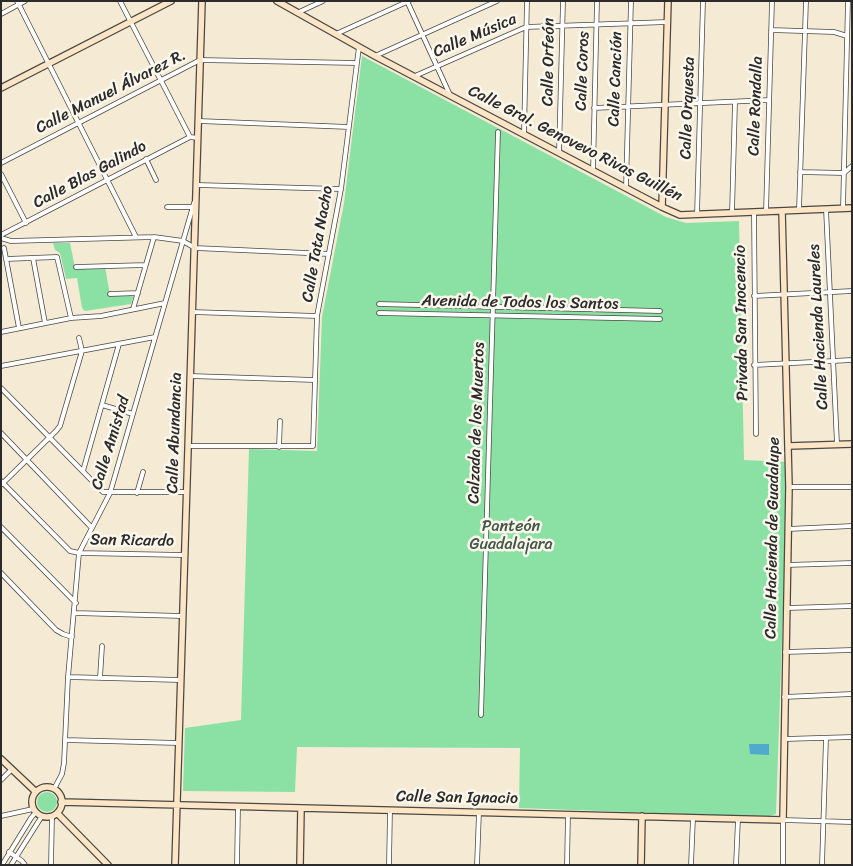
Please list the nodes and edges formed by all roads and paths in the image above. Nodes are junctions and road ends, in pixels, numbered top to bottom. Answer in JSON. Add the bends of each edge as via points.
{"nodes":[{"id":1,"x":26,"y":1,"type":"edge"},
{"id":2,"x":120,"y":1,"type":"edge"},
{"id":3,"x":171,"y":1,"type":"edge"},
{"id":4,"x":202,"y":1,"type":"edge"},
{"id":5,"x":277,"y":1,"type":"edge"},
{"id":6,"x":323,"y":1,"type":"edge"},
{"id":7,"x":497,"y":1,"type":"edge"},
{"id":8,"x":526,"y":1,"type":"edge"},
{"id":9,"x":563,"y":1,"type":"edge"},
{"id":10,"x":597,"y":1,"type":"edge"},
{"id":11,"x":631,"y":1,"type":"edge"},
{"id":12,"x":668,"y":1,"type":"edge"},
{"id":13,"x":704,"y":1,"type":"edge"},
{"id":14,"x":772,"y":1,"type":"edge"},
{"id":15,"x":806,"y":1,"type":"edge"},
{"id":16,"x":848,"y":1,"type":"edge"},
{"id":17,"x":408,"y":2,"type":"edge"},
{"id":18,"x":18,"y":3,"type":"edge"},
{"id":19,"x":297,"y":13,"type":"junction"},
{"id":20,"x":1,"y":14,"type":"edge"},
{"id":21,"x":130,"y":22,"type":"junction"},
{"id":22,"x":667,"y":22,"type":"junction"},
{"id":23,"x":597,"y":24,"type":"junction"},
{"id":24,"x":630,"y":24,"type":"junction"},
{"id":25,"x":526,"y":26,"type":"junction"},
{"id":26,"x":562,"y":26,"type":"junction"},
{"id":27,"x":771,"y":30,"type":"junction"},
{"id":28,"x":805,"y":31,"type":"junction"},
{"id":29,"x":852,"y":32,"type":"edge"},
{"id":30,"x":336,"y":35,"type":"junction"},
{"id":31,"x":422,"y":35,"type":"junction"},
{"id":32,"x":847,"y":36,"type":"junction"},
{"id":33,"x":852,"y":41,"type":"edge"},
{"id":34,"x":359,"y":47,"type":"junction"},
{"id":35,"x":375,"y":56,"type":"junction"},
{"id":36,"x":200,"y":60,"type":"junction"},
{"id":37,"x":357,"y":62,"type":"junction"},
{"id":38,"x":48,"y":64,"type":"junction"},
{"id":39,"x":437,"y":66,"type":"junction"},
{"id":40,"x":415,"y":76,"type":"junction"},
{"id":41,"x":160,"y":81,"type":"junction"},
{"id":42,"x":1,"y":88,"type":"edge"},
{"id":43,"x":450,"y":95,"type":"junction"},
{"id":44,"x":846,"y":95,"type":"junction"},
{"id":45,"x":769,"y":100,"type":"junction"},
{"id":46,"x":735,"y":102,"type":"junction"},
{"id":47,"x":852,"y":102,"type":"edge"},
{"id":48,"x":700,"y":104,"type":"junction"},
{"id":49,"x":665,"y":105,"type":"junction"},
{"id":50,"x":628,"y":107,"type":"junction"},
{"id":51,"x":594,"y":108,"type":"junction"},
{"id":52,"x":198,"y":121,"type":"junction"},
{"id":53,"x":79,"y":123,"type":"junction"},
{"id":54,"x":349,"y":127,"type":"junction"},
{"id":55,"x":498,"y":132,"type":"dead end"},
{"id":56,"x":524,"y":134,"type":"junction"},
{"id":57,"x":190,"y":138,"type":"junction"},
{"id":58,"x":198,"y":138,"type":"junction"},
{"id":59,"x":559,"y":153,"type":"junction"},
{"id":60,"x":146,"y":159,"type":"junction"},
{"id":61,"x":1,"y":163,"type":"edge"},
{"id":62,"x":852,"y":166,"type":"edge"},
{"id":63,"x":592,"y":170,"type":"junction"},
{"id":64,"x":800,"y":172,"type":"junction"},
{"id":65,"x":844,"y":173,"type":"junction"},
{"id":66,"x":1,"y":174,"type":"edge"},
{"id":67,"x":156,"y":180,"type":"dead end"},
{"id":68,"x":108,"y":181,"type":"junction"},
{"id":69,"x":197,"y":185,"type":"junction"},
{"id":70,"x":626,"y":188,"type":"junction"},
{"id":71,"x":341,"y":189,"type":"junction"},
{"id":72,"x":167,"y":207,"type":"dead end"},
{"id":73,"x":194,"y":207,"type":"junction"},
{"id":74,"x":662,"y":207,"type":"junction"},
{"id":75,"x":843,"y":208,"type":"junction"},
{"id":76,"x":852,"y":208,"type":"edge"},
{"id":77,"x":826,"y":209,"type":"junction"},
{"id":78,"x":799,"y":210,"type":"junction"},
{"id":79,"x":782,"y":211,"type":"junction"},
{"id":80,"x":754,"y":212,"type":"junction"},
{"id":81,"x":766,"y":212,"type":"junction"},
{"id":82,"x":732,"y":213,"type":"junction"},
{"id":83,"x":697,"y":215,"type":"junction"},
{"id":84,"x":26,"y":223,"type":"junction"},
{"id":85,"x":1,"y":237,"type":"edge"},
{"id":86,"x":136,"y":237,"type":"junction"},
{"id":87,"x":154,"y":237,"type":"junction"},
{"id":88,"x":183,"y":241,"type":"junction"},
{"id":89,"x":4,"y":248,"type":"dead end"},
{"id":90,"x":195,"y":248,"type":"junction"},
{"id":91,"x":330,"y":254,"type":"junction"},
{"id":92,"x":33,"y":258,"type":"junction"},
{"id":93,"x":6,"y":259,"type":"junction"},
{"id":94,"x":146,"y":265,"type":"junction"},
{"id":95,"x":76,"y":267,"type":"dead end"},
{"id":96,"x":852,"y":291,"type":"edge"},
{"id":97,"x":830,"y":292,"type":"junction"},
{"id":98,"x":138,"y":293,"type":"junction"},
{"id":99,"x":110,"y":294,"type":"dead end"},
{"id":100,"x":785,"y":295,"type":"junction"},
{"id":101,"x":754,"y":296,"type":"junction"},
{"id":102,"x":165,"y":303,"type":"junction"},
{"id":103,"x":379,"y":304,"type":"dead end"},
{"id":104,"x":493,"y":307,"type":"junction"},
{"id":105,"x":133,"y":309,"type":"junction"},
{"id":106,"x":660,"y":311,"type":"dead end"},
{"id":107,"x":192,"y":312,"type":"junction"},
{"id":108,"x":378,"y":313,"type":"dead end"},
{"id":109,"x":493,"y":315,"type":"junction"},
{"id":110,"x":317,"y":316,"type":"junction"},
{"id":111,"x":71,"y":318,"type":"junction"},
{"id":112,"x":660,"y":319,"type":"dead end"},
{"id":113,"x":45,"y":323,"type":"junction"},
{"id":114,"x":19,"y":328,"type":"junction"},
{"id":115,"x":1,"y":332,"type":"edge"},
{"id":116,"x":155,"y":337,"type":"junction"},
{"id":117,"x":80,"y":338,"type":"dead end"},
{"id":118,"x":119,"y":344,"type":"junction"},
{"id":119,"x":82,"y":351,"type":"junction"},
{"id":120,"x":833,"y":360,"type":"junction"},
{"id":121,"x":852,"y":360,"type":"edge"},
{"id":122,"x":787,"y":363,"type":"junction"},
{"id":123,"x":754,"y":365,"type":"junction"},
{"id":124,"x":1,"y":366,"type":"edge"},
{"id":125,"x":190,"y":376,"type":"junction"},
{"id":126,"x":315,"y":380,"type":"junction"},
{"id":127,"x":1,"y":388,"type":"edge"},
{"id":128,"x":102,"y":405,"type":"junction"},
{"id":129,"x":133,"y":414,"type":"junction"},
{"id":130,"x":280,"y":421,"type":"dead end"},
{"id":131,"x":1,"y":433,"type":"edge"},
{"id":132,"x":756,"y":434,"type":"dead end"},
{"id":133,"x":50,"y":437,"type":"junction"},
{"id":134,"x":837,"y":444,"type":"junction"},
{"id":135,"x":852,"y":444,"type":"edge"},
{"id":136,"x":188,"y":446,"type":"junction"},
{"id":137,"x":789,"y":446,"type":"junction"},
{"id":138,"x":279,"y":447,"type":"junction"},
{"id":139,"x":27,"y":460,"type":"junction"},
{"id":140,"x":82,"y":471,"type":"junction"},
{"id":141,"x":143,"y":472,"type":"dead end"},
{"id":142,"x":2,"y":483,"type":"edge"},
{"id":143,"x":789,"y":487,"type":"junction"},
{"id":144,"x":852,"y":487,"type":"edge"},
{"id":145,"x":137,"y":492,"type":"junction"},
{"id":146,"x":186,"y":492,"type":"junction"},
{"id":147,"x":110,"y":493,"type":"junction"},
{"id":148,"x":852,"y":526,"type":"edge"},
{"id":149,"x":1,"y":527,"type":"edge"},
{"id":150,"x":92,"y":528,"type":"junction"},
{"id":151,"x":788,"y":529,"type":"junction"},
{"id":152,"x":79,"y":552,"type":"junction"},
{"id":153,"x":184,"y":555,"type":"junction"},
{"id":154,"x":852,"y":563,"type":"edge"},
{"id":155,"x":787,"y":565,"type":"junction"},
{"id":156,"x":1,"y":573,"type":"edge"},
{"id":157,"x":76,"y":603,"type":"junction"},
{"id":158,"x":852,"y":606,"type":"edge"},
{"id":159,"x":787,"y":608,"type":"junction"},
{"id":160,"x":75,"y":613,"type":"junction"},
{"id":161,"x":182,"y":616,"type":"junction"},
{"id":162,"x":72,"y":637,"type":"junction"},
{"id":163,"x":102,"y":646,"type":"dead end"},
{"id":164,"x":852,"y":650,"type":"edge"},
{"id":165,"x":785,"y":652,"type":"junction"},
{"id":166,"x":68,"y":677,"type":"junction"},
{"id":167,"x":100,"y":678,"type":"junction"},
{"id":168,"x":180,"y":680,"type":"junction"},
{"id":169,"x":852,"y":694,"type":"edge"},
{"id":170,"x":784,"y":697,"type":"junction"},
{"id":171,"x":481,"y":715,"type":"dead end"},
{"id":172,"x":852,"y":737,"type":"edge"},
{"id":173,"x":826,"y":738,"type":"junction"},
{"id":174,"x":785,"y":739,"type":"junction"},
{"id":175,"x":66,"y":740,"type":"junction"},
{"id":176,"x":178,"y":743,"type":"junction"},
{"id":177,"x":1,"y":759,"type":"edge"},
{"id":178,"x":12,"y":769,"type":"junction"},
{"id":179,"x":1,"y":780,"type":"edge"},
{"id":180,"x":54,"y":789,"type":"junction"},
{"id":181,"x":36,"y":792,"type":"junction"},
{"id":182,"x":61,"y":802,"type":"junction"},
{"id":183,"x":176,"y":805,"type":"junction"},
{"id":184,"x":238,"y":806,"type":"junction"},
{"id":185,"x":301,"y":808,"type":"junction"},
{"id":186,"x":35,"y":810,"type":"junction"},
{"id":187,"x":390,"y":810,"type":"junction"},
{"id":188,"x":479,"y":812,"type":"junction"},
{"id":189,"x":54,"y":814,"type":"junction"},
{"id":190,"x":568,"y":815,"type":"junction"},
{"id":191,"x":1,"y":816,"type":"edge"},
{"id":192,"x":42,"y":816,"type":"junction"},
{"id":193,"x":642,"y":816,"type":"junction"},
{"id":194,"x":693,"y":818,"type":"junction"},
{"id":195,"x":738,"y":819,"type":"junction"},
{"id":196,"x":783,"y":820,"type":"junction"},
{"id":197,"x":824,"y":821,"type":"junction"},
{"id":198,"x":852,"y":822,"type":"edge"},
{"id":199,"x":9,"y":852,"type":"junction"},
{"id":200,"x":16,"y":857,"type":"junction"},
{"id":201,"x":2,"y":865,"type":"edge"},
{"id":202,"x":12,"y":865,"type":"edge"},
{"id":203,"x":25,"y":865,"type":"edge"},
{"id":204,"x":51,"y":865,"type":"edge"},
{"id":205,"x":108,"y":865,"type":"edge"},
{"id":206,"x":175,"y":865,"type":"edge"},
{"id":207,"x":237,"y":865,"type":"edge"},
{"id":208,"x":300,"y":865,"type":"edge"},
{"id":209,"x":389,"y":865,"type":"edge"},
{"id":210,"x":478,"y":865,"type":"edge"},
{"id":211,"x":567,"y":865,"type":"edge"},
{"id":212,"x":641,"y":865,"type":"edge"},
{"id":213,"x":691,"y":865,"type":"edge"},
{"id":214,"x":736,"y":865,"type":"edge"},
{"id":215,"x":783,"y":865,"type":"edge"},
{"id":216,"x":822,"y":865,"type":"edge"}],
"edges":[{"from":1,"to":18,"type":"street"},
{"from":2,"to":21,"type":"street"},
{"from":3,"to":21,"type":"street"},
{"from":4,"to":36,"type":"street","name":"Calle Abundancia"},
{"from":5,"to":19,"type":"street","name":"Calle Gral. Genovevo Rivas Guillén"},
{"from":6,"to":19,"type":"street"},
{"from":7,"to":31,"type":"street"},
{"from":8,"to":25,"type":"street"},
{"from":9,"to":26,"type":"street","name":"Calle Orfeón"},
{"from":10,"to":23,"type":"street","name":"Calle Coros"},
{"from":11,"to":24,"type":"street","name":"Calle Canción"},
{"from":12,"to":22,"type":"street"},
{"from":13,"to":48,"type":"street","name":"Calle Orquesta"},
{"from":14,"to":27,"type":"street","name":"Calle Rondalla"},
{"from":15,"to":28,"type":"street"},
{"from":16,"to":32,"type":"street"},
{"from":17,"to":30,"type":"street"},
{"from":17,"to":31,"type":"street"},
{"from":18,"to":20,"type":"street"},
{"from":18,"to":38,"type":"street"},
{"from":19,"to":30,"type":"street","name":"Calle Gral. Genovevo Rivas Guillén"},
{"from":21,"to":38,"type":"street"},
{"from":21,"to":41,"type":"street"},
{"from":22,"to":24,"type":"street","name":"Calle Música"},
{"from":22,"to":49,"type":"street"},
{"from":23,"to":24,"type":"street","name":"Calle Música"},
{"from":23,"to":26,"type":"street","name":"Calle Música"},
{"from":23,"to":51,"type":"street","name":"Calle Coros"},
{"from":24,"to":50,"type":"street","name":"Calle Canción"},
{"from":25,"to":26,"type":"street","name":"Calle Música"},
{"from":25,"to":39,"type":"street","name":"Calle Música"},
{"from":25,"to":56,"type":"street"},
{"from":26,"to":59,"type":"street","name":"Calle Orfeón"},
{"from":27,"to":28,"type":"street"},
{"from":27,"to":45,"type":"street","name":"Calle Rondalla"},
{"from":28,"to":32,"type":"street"},
{"from":28,"to":64,"type":"street"},
{"from":29,"to":32,"type":"street"},
{"from":30,"to":34,"type":"street","name":"Calle Gral. Genovevo Rivas Guillén"},
{"from":31,"to":35,"type":"street"},
{"from":31,"to":39,"type":"street"},
{"from":32,"to":33,"type":"street"},
{"from":32,"to":44,"type":"street"},
{"from":34,"to":35,"type":"street","name":"Calle Gral. Genovevo Rivas Guillén"},
{"from":34,"to":37,"type":"street","name":"Calle Tata Nacho"},
{"from":35,"to":40,"type":"street","name":"Calle Gral. Genovevo Rivas Guillén"},
{"from":36,"to":37,"type":"street","name":"Calle Manuel Álvarez R."},
{"from":36,"to":41,"type":"street","name":"Calle Manuel Álvarez R."},
{"from":36,"to":52,"type":"street","name":"Calle Abundancia"},
{"from":37,"to":54,"type":"street","name":"Calle Tata Nacho"},
{"from":38,"to":42,"type":"street"},
{"from":38,"to":53,"type":"street"},
{"from":39,"to":40,"type":"street","name":"Calle Música"},
{"from":39,"to":43,"type":"street"},
{"from":40,"to":43,"type":"street","name":"Calle Gral. Genovevo Rivas Guillén"},
{"from":41,"to":53,"type":"street","name":"Calle Manuel Álvarez R."},
{"from":41,"to":57,"type":"street"},
{"from":43,"to":56,"type":"street","name":"Calle Gral. Genovevo Rivas Guillén"},
{"from":44,"to":47,"type":"street"},
{"from":44,"to":65,"type":"street"},
{"from":45,"to":46,"type":"street"},
{"from":45,"to":81,"type":"street","name":"Calle Rondalla"},
{"from":46,"to":48,"type":"street"},
{"from":46,"to":82,"type":"street"},
{"from":48,"to":49,"type":"street"},
{"from":48,"to":83,"type":"street","name":"Calle Orquesta"},
{"from":49,"to":50,"type":"street"},
{"from":49,"to":74,"type":"street"},
{"from":50,"to":51,"type":"street"},
{"from":50,"to":70,"type":"street","name":"Calle Canción"},
{"from":51,"to":63,"type":"street","name":"Calle Coros"},
{"from":52,"to":54,"type":"street"},
{"from":52,"to":58,"type":"street","name":"Calle Abundancia"},
{"from":53,"to":61,"type":"street","name":"Calle Manuel Álvarez R."},
{"from":53,"to":68,"type":"street"},
{"from":54,"to":71,"type":"street","name":"Calle Tata Nacho"},
{"from":55,"to":104,"type":"street","name":"Calzada de los Muertos"},
{"from":56,"to":59,"type":"street","name":"Calle Gral. Genovevo Rivas Guillén"},
{"from":57,"to":58,"type":"street"},
{"from":57,"to":60,"type":"street","name":"Calle Blas Galindo"},
{"from":58,"to":69,"type":"street","name":"Calle Abundancia"},
{"from":59,"to":63,"type":"street","name":"Calle Gral. Genovevo Rivas Guillén"},
{"from":60,"to":67,"type":"street"},
{"from":60,"to":68,"type":"street","name":"Calle Blas Galindo"},
{"from":62,"to":65,"type":"street"},
{"from":63,"to":70,"type":"street","name":"Calle Gral. Genovevo Rivas Guillén"},
{"from":64,"to":65,"type":"street"},
{"from":64,"to":78,"type":"street"},
{"from":65,"to":75,"type":"street"},
{"from":66,"to":84,"type":"street"},
{"from":68,"to":84,"type":"street","name":"Calle Blas Galindo"},
{"from":68,"to":86,"type":"street"},
{"from":69,"to":71,"type":"street"},
{"from":69,"to":73,"type":"street","name":"Calle Abundancia"},
{"from":70,"to":74,"type":"street","name":"Calle Gral. Genovevo Rivas Guillén"},
{"from":71,"to":91,"type":"street","name":"Calle Tata Nacho"},
{"from":72,"to":73,"type":"street"},
{"from":73,"to":88,"type":"street","name":"Calle Amistad"},
{"from":73,"to":90,"type":"street","name":"Calle Abundancia"},
{"from":74,"to":83,"type":"street","name":"Calle Gral. Genovevo Rivas Guillén","via":[[680,215]]},
{"from":75,"to":76,"type":"street","name":"Calle Gral. Genovevo Rivas Guillén"},
{"from":75,"to":77,"type":"street","name":"Calle Gral. Genovevo Rivas Guillén"},
{"from":77,"to":78,"type":"street","name":"Calle Gral. Genovevo Rivas Guillén"},
{"from":77,"to":97,"type":"street","name":"Calle Hacienda Laureles"},
{"from":78,"to":79,"type":"street","name":"Calle Gral. Genovevo Rivas Guillén"},
{"from":79,"to":81,"type":"street","name":"Calle Gral. Genovevo Rivas Guillén"},
{"from":79,"to":100,"type":"street","name":"Calle Hacienda de Guadalupe"},
{"from":80,"to":81,"type":"street","name":"Calle Gral. Genovevo Rivas Guillén"},
{"from":80,"to":82,"type":"street","name":"Calle Gral. Genovevo Rivas Guillén"},
{"from":80,"to":101,"type":"street","name":"Privada San Inocencio"},
{"from":82,"to":83,"type":"street","name":"Calle Gral. Genovevo Rivas Guillén"},
{"from":84,"to":85,"type":"street","name":"Calle Blas Galindo"},
{"from":85,"to":86,"type":"street","via":[[10,241]]},
{"from":86,"to":87,"type":"street"},
{"from":87,"to":88,"type":"street"},
{"from":87,"to":94,"type":"street"},
{"from":88,"to":90,"type":"street"},
{"from":88,"to":102,"type":"street","name":"Calle Amistad"},
{"from":89,"to":93,"type":"street"},
{"from":90,"to":91,"type":"street"},
{"from":90,"to":107,"type":"street","name":"Calle Abundancia"},
{"from":91,"to":110,"type":"street","name":"Calle Tata Nacho"},
{"from":92,"to":93,"type":"street"},
{"from":92,"to":111,"type":"street","via":[[57,256]]},
{"from":92,"to":113,"type":"street"},
{"from":93,"to":114,"type":"street"},
{"from":94,"to":95,"type":"street"},
{"from":94,"to":98,"type":"street"},
{"from":96,"to":97,"type":"street"},
{"from":97,"to":100,"type":"street"},
{"from":97,"to":120,"type":"street","name":"Calle Hacienda Laureles"},
{"from":98,"to":99,"type":"street"},
{"from":98,"to":105,"type":"street"},
{"from":100,"to":101,"type":"street"},
{"from":100,"to":122,"type":"street","name":"Calle Hacienda de Guadalupe"},
{"from":101,"to":123,"type":"street","name":"Privada San Inocencio"},
{"from":102,"to":105,"type":"street"},
{"from":102,"to":116,"type":"street","name":"Calle Amistad"},
{"from":103,"to":104,"type":"street","name":"Avenida de Todos los Santos"},
{"from":104,"to":106,"type":"street","name":"Avenida de Todos los Santos"},
{"from":104,"to":109,"type":"street","name":"Calzada de los Muertos"},
{"from":105,"to":111,"type":"street"},
{"from":107,"to":110,"type":"street"},
{"from":107,"to":125,"type":"street","name":"Calle Abundancia"},
{"from":108,"to":109,"type":"street","name":"Avenida de Todos los Santos"},
{"from":109,"to":112,"type":"street","name":"Avenida de Todos los Santos"},
{"from":109,"to":171,"type":"street","name":"Calzada de los Muertos"},
{"from":110,"to":126,"type":"street","name":"Calle Tata Nacho"},
{"from":111,"to":113,"type":"street"},
{"from":113,"to":114,"type":"street"},
{"from":114,"to":115,"type":"street"},
{"from":116,"to":118,"type":"street"},
{"from":116,"to":129,"type":"street","name":"Calle Amistad"},
{"from":117,"to":119,"type":"street"},
{"from":118,"to":119,"type":"street"},
{"from":118,"to":128,"type":"street"},
{"from":119,"to":124,"type":"street"},
{"from":119,"to":133,"type":"street","via":[[63,420]]},
{"from":120,"to":121,"type":"street"},
{"from":120,"to":122,"type":"street"},
{"from":120,"to":134,"type":"street","name":"Calle Hacienda Laureles"},
{"from":122,"to":123,"type":"street"},
{"from":122,"to":137,"type":"street","name":"Calle Hacienda de Guadalupe"},
{"from":123,"to":132,"type":"street","name":"Privada San Inocencio"},
{"from":125,"to":126,"type":"street"},
{"from":125,"to":136,"type":"street","name":"Calle Abundancia"},
{"from":126,"to":138,"type":"street","name":"Calle Tata Nacho","via":[[313,446]]},
{"from":127,"to":133,"type":"street"},
{"from":128,"to":129,"type":"street"},
{"from":128,"to":140,"type":"street"},
{"from":129,"to":147,"type":"street","name":"Calle Amistad"},
{"from":130,"to":138,"type":"street"},
{"from":131,"to":139,"type":"street"},
{"from":133,"to":139,"type":"street"},
{"from":133,"to":140,"type":"street"},
{"from":134,"to":135,"type":"street"},
{"from":134,"to":137,"type":"street"},
{"from":136,"to":138,"type":"street"},
{"from":136,"to":146,"type":"street","name":"Calle Abundancia"},
{"from":137,"to":143,"type":"street","name":"Calle Hacienda de Guadalupe"},
{"from":139,"to":142,"type":"street"},
{"from":139,"to":150,"type":"street"},
{"from":140,"to":147,"type":"street","via":[[103,492]]},
{"from":141,"to":145,"type":"street"},
{"from":142,"to":152,"type":"street","via":[[68,549]]},
{"from":143,"to":144,"type":"street"},
{"from":143,"to":151,"type":"street","name":"Calle Hacienda de Guadalupe"},
{"from":145,"to":146,"type":"street"},
{"from":145,"to":147,"type":"street"},
{"from":146,"to":153,"type":"street","name":"Calle Abundancia"},
{"from":147,"to":150,"type":"street","name":"Calle Amistad"},
{"from":148,"to":151,"type":"street"},
{"from":149,"to":157,"type":"street"},
{"from":150,"to":152,"type":"street","name":"Calle Amistad"},
{"from":151,"to":155,"type":"street","name":"Calle Hacienda de Guadalupe"},
{"from":152,"to":153,"type":"street","name":"San Ricardo"},
{"from":152,"to":157,"type":"street","name":"Calle Amistad"},
{"from":153,"to":161,"type":"street","name":"Calle Abundancia"},
{"from":154,"to":155,"type":"street"},
{"from":155,"to":159,"type":"street","name":"Calle Hacienda de Guadalupe"},
{"from":156,"to":162,"type":"street","via":[[56,630]]},
{"from":157,"to":160,"type":"street","name":"Calle Amistad"},
{"from":158,"to":159,"type":"street"},
{"from":159,"to":165,"type":"street","name":"Calle Hacienda de Guadalupe"},
{"from":160,"to":161,"type":"street"},
{"from":160,"to":162,"type":"street","name":"Calle Amistad"},
{"from":161,"to":168,"type":"street","name":"Calle Abundancia"},
{"from":162,"to":166,"type":"street","name":"Calle Amistad"},
{"from":163,"to":167,"type":"street"},
{"from":164,"to":165,"type":"street"},
{"from":165,"to":170,"type":"street","name":"Calle Hacienda de Guadalupe"},
{"from":166,"to":167,"type":"street"},
{"from":166,"to":175,"type":"street","name":"Calle Amistad"},
{"from":167,"to":168,"type":"street"},
{"from":168,"to":176,"type":"street","name":"Calle Abundancia"},
{"from":169,"to":170,"type":"street"},
{"from":170,"to":174,"type":"street","name":"Calle Hacienda de Guadalupe"},
{"from":172,"to":173,"type":"street"},
{"from":173,"to":174,"type":"street"},
{"from":173,"to":197,"type":"street"},
{"from":174,"to":196,"type":"street","name":"Calle Hacienda de Guadalupe"},
{"from":175,"to":176,"type":"street"},
{"from":175,"to":180,"type":"street","name":"Calle Amistad","via":[[62,774]]},
{"from":176,"to":183,"type":"street","name":"Calle Abundancia"},
{"from":177,"to":178,"type":"street"},
{"from":178,"to":179,"type":"street"},
{"from":178,"to":181,"type":"street"},
{"from":180,"to":181,"type":"street","via":[[45,787]]},
{"from":180,"to":182,"type":"street"},
{"from":181,"to":186,"type":"street","via":[[32,801]]},
{"from":182,"to":183,"type":"street","name":"Calle San Ignacio"},
{"from":182,"to":189,"type":"street"},
{"from":183,"to":184,"type":"street","name":"Calle San Ignacio"},
{"from":183,"to":206,"type":"street","name":"Calle Abundancia"},
{"from":184,"to":185,"type":"street","name":"Calle San Ignacio"},
{"from":184,"to":207,"type":"street"},
{"from":185,"to":187,"type":"street","name":"Calle San Ignacio"},
{"from":185,"to":208,"type":"street"},
{"from":186,"to":191,"type":"street"},
{"from":186,"to":192,"type":"street"},
{"from":186,"to":199,"type":"street"},
{"from":187,"to":188,"type":"street","name":"Calle San Ignacio"},
{"from":187,"to":209,"type":"street"},
{"from":188,"to":190,"type":"street","name":"Calle San Ignacio"},
{"from":188,"to":210,"type":"street"},
{"from":189,"to":192,"type":"street"},
{"from":189,"to":204,"type":"street"},
{"from":189,"to":205,"type":"street"},
{"from":190,"to":193,"type":"street","name":"Calle San Ignacio"},
{"from":190,"to":211,"type":"street"},
{"from":192,"to":200,"type":"street"},
{"from":193,"to":194,"type":"street","name":"Calle San Ignacio"},
{"from":193,"to":212,"type":"street"},
{"from":194,"to":195,"type":"street","name":"Calle San Ignacio"},
{"from":194,"to":213,"type":"street"},
{"from":195,"to":196,"type":"street","name":"Calle San Ignacio"},
{"from":195,"to":214,"type":"street"},
{"from":196,"to":197,"type":"street","name":"Calle San Ignacio"},
{"from":196,"to":215,"type":"street","name":"Calle Hacienda de Guadalupe"},
{"from":197,"to":198,"type":"street","name":"Calle San Ignacio"},
{"from":197,"to":216,"type":"street"},
{"from":199,"to":200,"type":"street"},
{"from":199,"to":201,"type":"street"},
{"from":200,"to":202,"type":"street"},
{"from":200,"to":203,"type":"street"}]}
